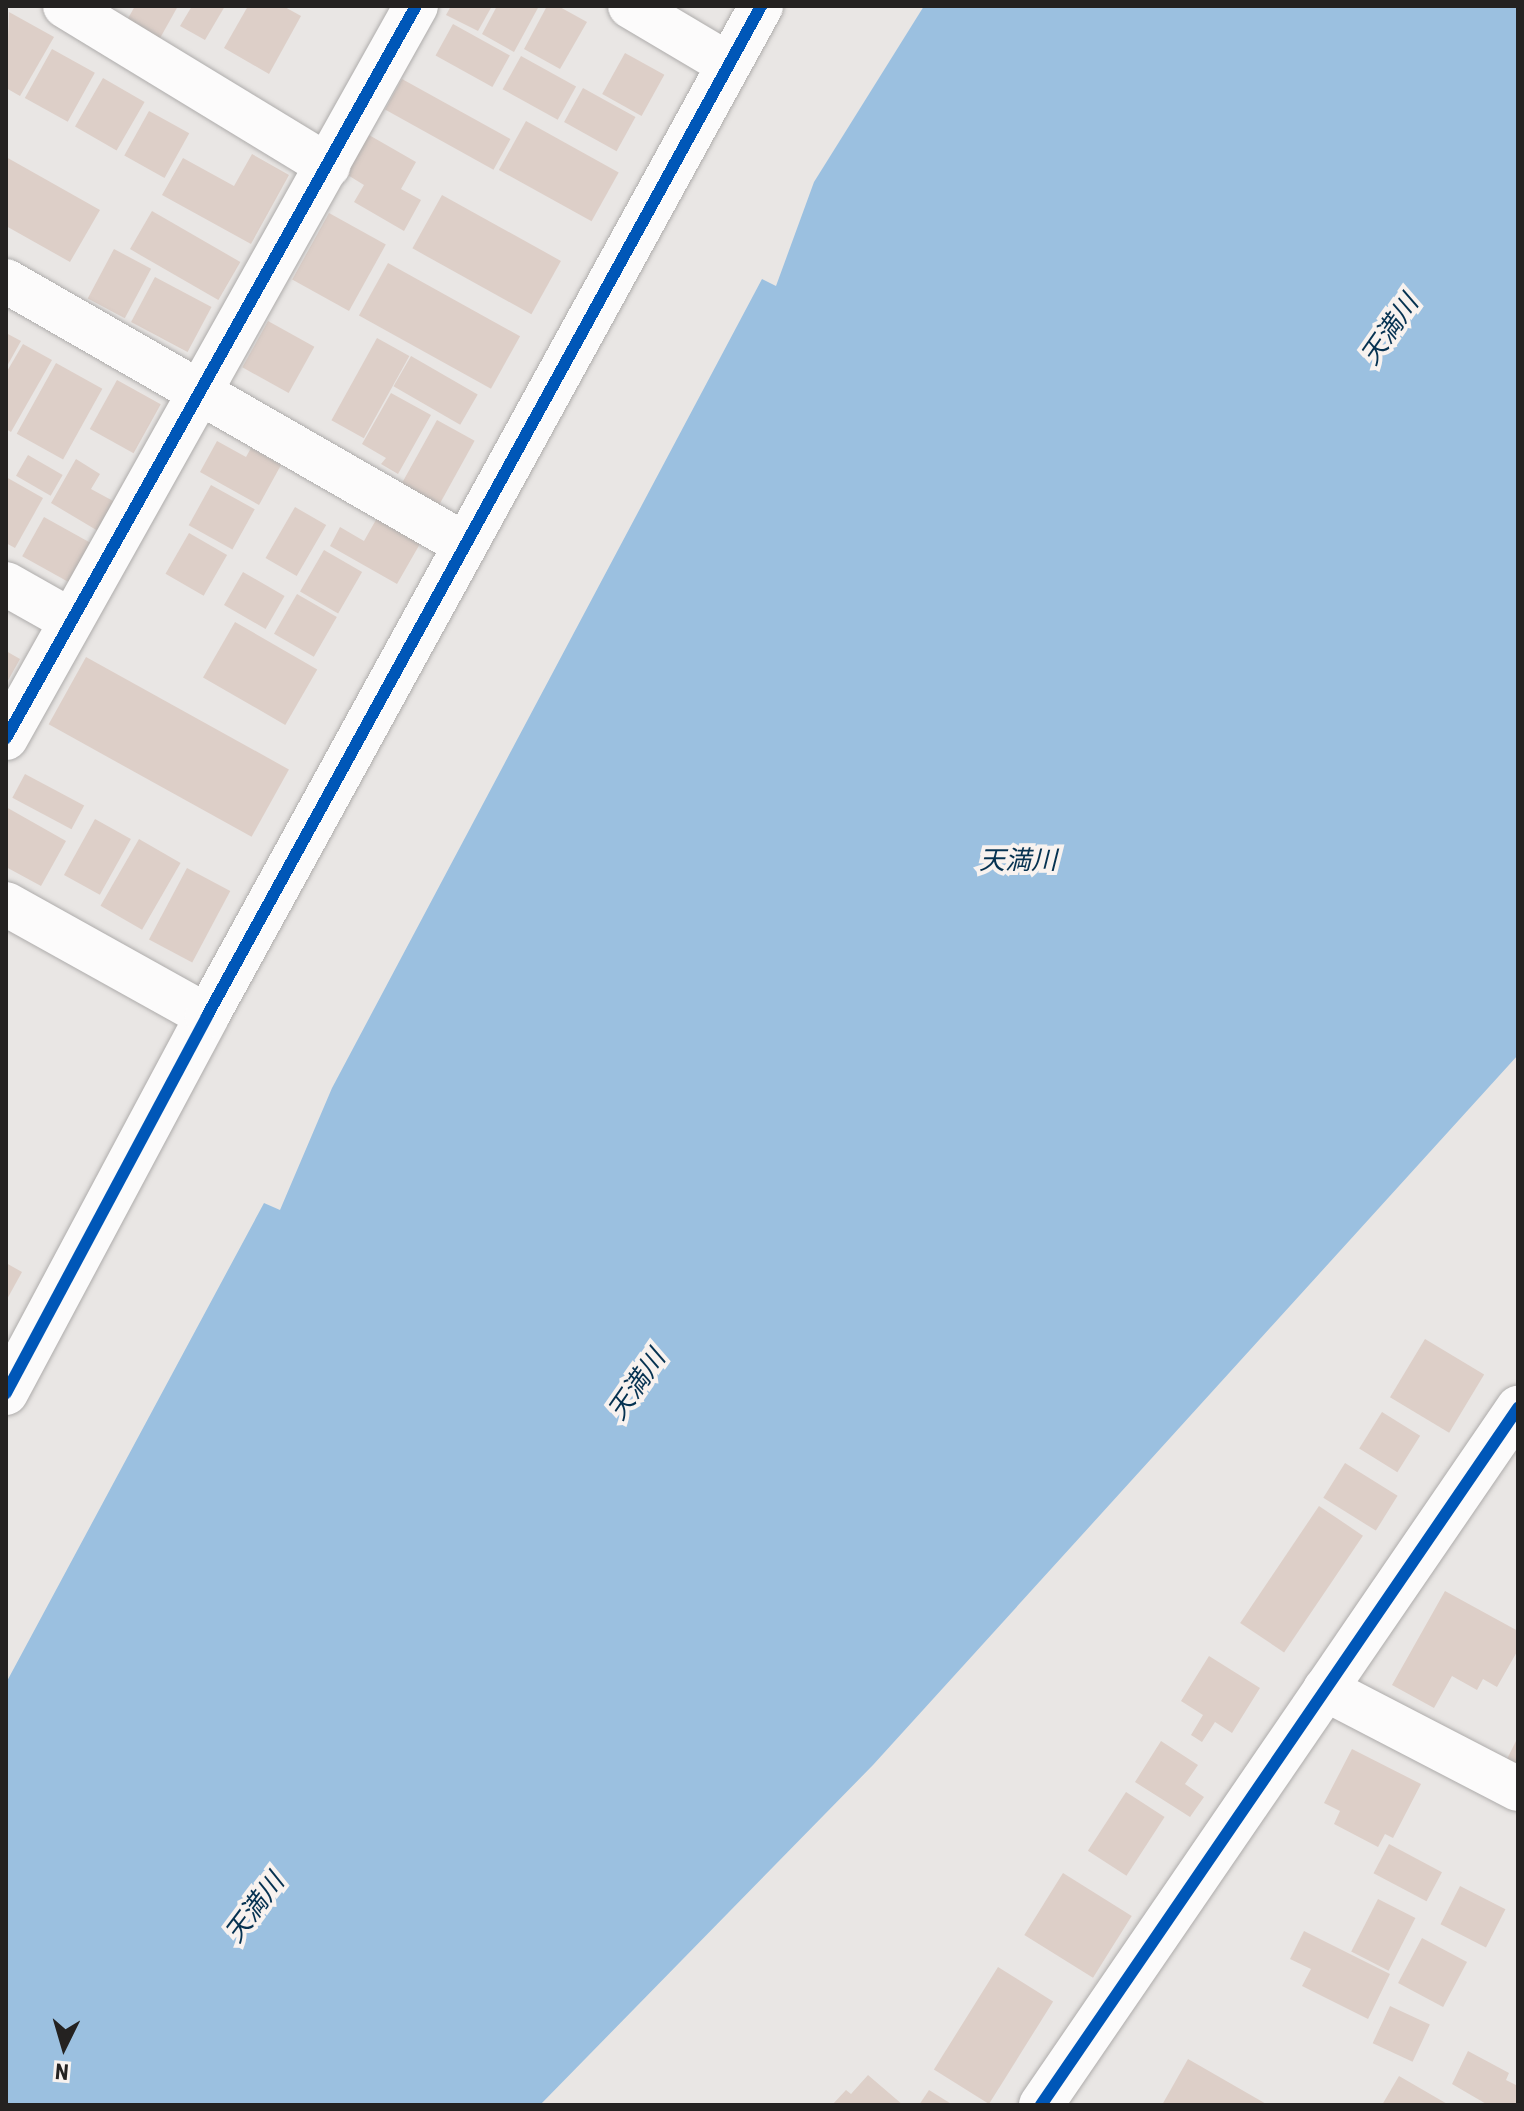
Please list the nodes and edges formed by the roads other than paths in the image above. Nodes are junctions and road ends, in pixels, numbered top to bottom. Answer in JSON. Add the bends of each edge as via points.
{"nodes":[{"id":1,"x":65,"y":6,"type":"edge"},
{"id":2,"x":416,"y":6,"type":"edge"},
{"id":3,"x":630,"y":6,"type":"edge"},
{"id":4,"x":761,"y":6,"type":"edge"},
{"id":5,"x":726,"y":63,"type":"junction"},
{"id":6,"x":328,"y":166,"type":"junction"},
{"id":7,"x":6,"y":281,"type":"edge"},
{"id":8,"x":202,"y":396,"type":"junction"},
{"id":9,"x":464,"y":544,"type":"junction"},
{"id":10,"x":6,"y":584,"type":"edge"},
{"id":11,"x":70,"y":620,"type":"junction"},
{"id":12,"x":6,"y":738,"type":"edge"},
{"id":13,"x":6,"y":904,"type":"edge"},
{"id":14,"x":207,"y":1016,"type":"junction"},
{"id":15,"x":6,"y":1393,"type":"edge"},
{"id":16,"x":1518,"y":1408,"type":"edge"},
{"id":17,"x":1325,"y":1689,"type":"junction"},
{"id":18,"x":1518,"y":1789,"type":"edge"},
{"id":19,"x":1041,"y":2105,"type":"edge"}],
"edges":[{"from":1,"to":6,"type":"street"},
{"from":2,"to":6,"type":"street"},
{"from":3,"to":5,"type":"street"},
{"from":4,"to":5,"type":"street"},
{"from":5,"to":9,"type":"street"},
{"from":6,"to":8,"type":"street"},
{"from":7,"to":8,"type":"street"},
{"from":8,"to":9,"type":"street"},
{"from":8,"to":11,"type":"street"},
{"from":9,"to":14,"type":"street"},
{"from":10,"to":11,"type":"street"},
{"from":11,"to":12,"type":"street"},
{"from":13,"to":14,"type":"street"},
{"from":14,"to":15,"type":"street"},
{"from":16,"to":17,"type":"street"},
{"from":17,"to":18,"type":"street"},
{"from":17,"to":19,"type":"street"}]}
